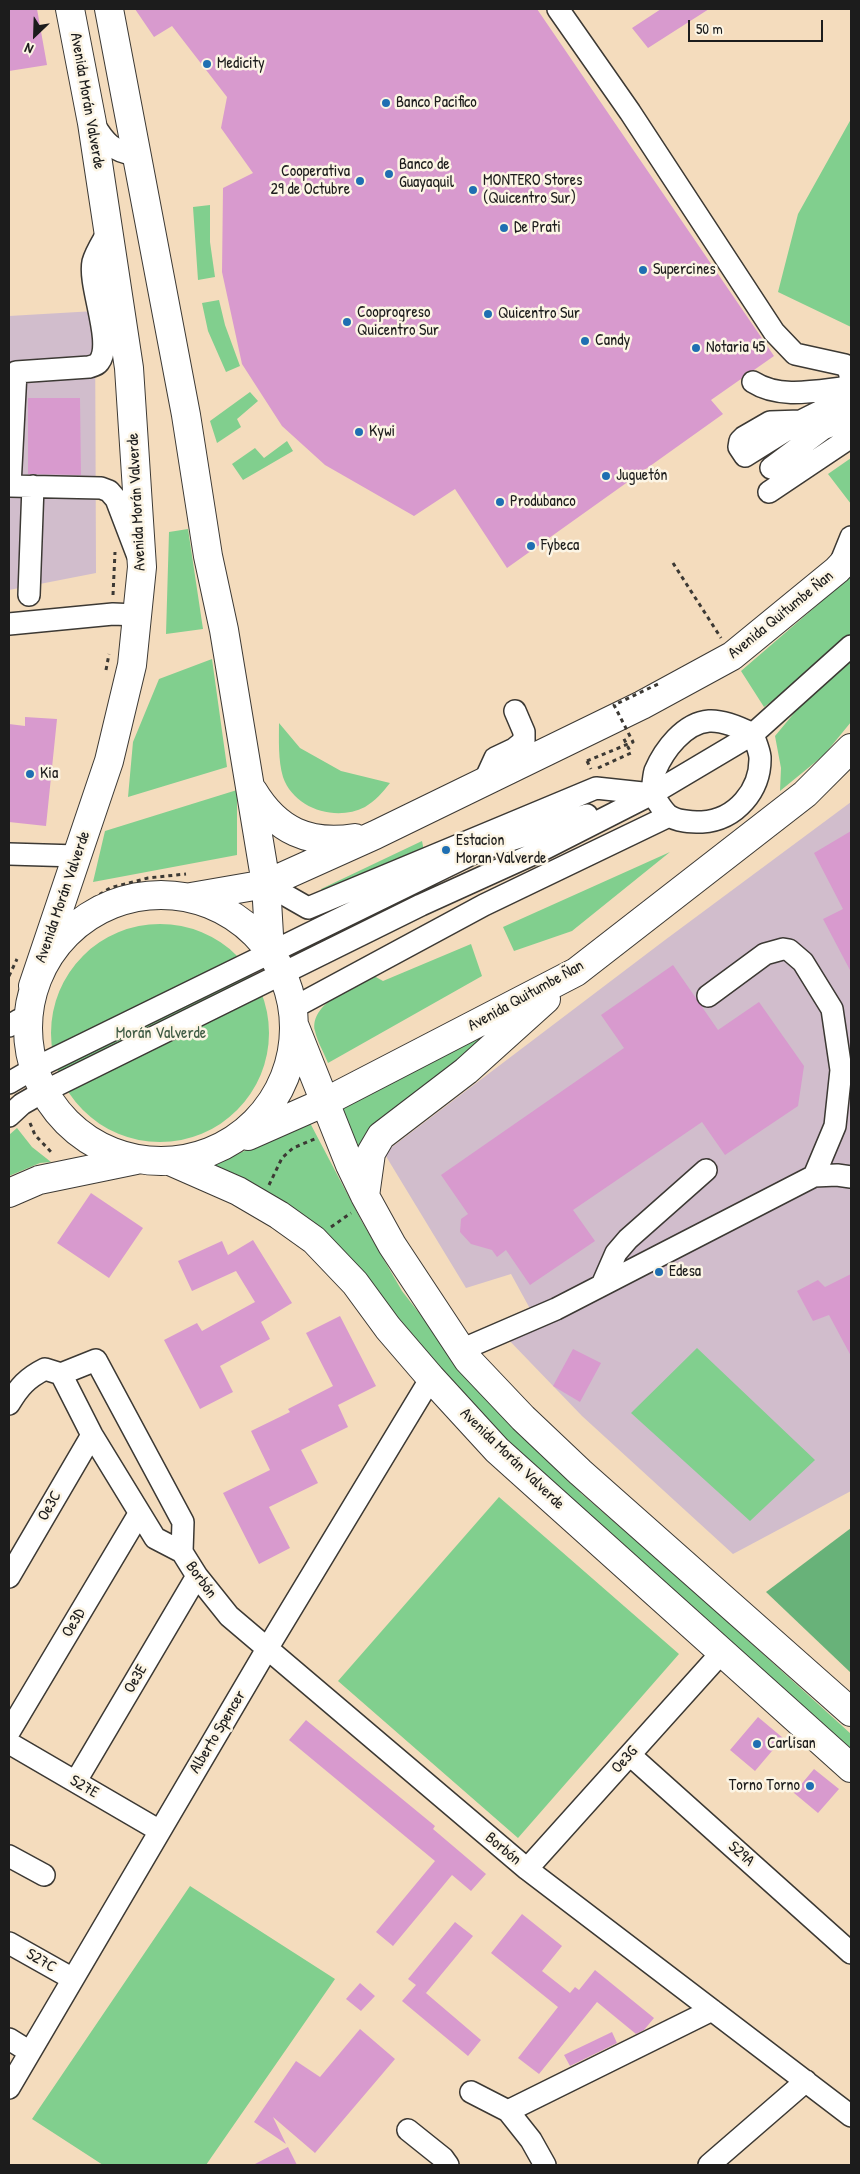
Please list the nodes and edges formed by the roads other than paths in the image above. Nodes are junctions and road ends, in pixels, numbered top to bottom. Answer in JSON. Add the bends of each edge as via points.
{"nodes":[{"id":1,"x":70,"y":9,"type":"edge"},
{"id":2,"x":109,"y":9,"type":"edge"},
{"id":3,"x":558,"y":9,"type":"edge"},
{"id":4,"x":92,"y":123,"type":"junction"},
{"id":5,"x":136,"y":155,"type":"junction"},
{"id":6,"x":109,"y":230,"type":"junction"},
{"id":7,"x":12,"y":372,"type":"edge"},
{"id":8,"x":758,"y":386,"type":"dead end"},
{"id":9,"x":851,"y":390,"type":"edge"},
{"id":10,"x":851,"y":418,"type":"edge"},
{"id":11,"x":851,"y":434,"type":"edge"},
{"id":12,"x":745,"y":456,"type":"dead end"},
{"id":13,"x":771,"y":468,"type":"dead end"},
{"id":14,"x":10,"y":486,"type":"edge"},
{"id":15,"x":33,"y":486,"type":"junction"},
{"id":16,"x":769,"y":492,"type":"dead end"},
{"id":17,"x":851,"y":537,"type":"edge"},
{"id":18,"x":844,"y":563,"type":"edge"},
{"id":19,"x":142,"y":567,"type":"junction"},
{"id":20,"x":29,"y":595,"type":"dead end"},
{"id":21,"x":125,"y":614,"type":"junction"},
{"id":22,"x":9,"y":624,"type":"edge"},
{"id":23,"x":851,"y":646,"type":"edge"},
{"id":24,"x":515,"y":711,"type":"dead end"},
{"id":25,"x":753,"y":734,"type":"junction"},
{"id":26,"x":851,"y":748,"type":"edge"},
{"id":27,"x":484,"y":782,"type":"junction"},
{"id":28,"x":250,"y":788,"type":"junction"},
{"id":29,"x":652,"y":794,"type":"junction"},
{"id":30,"x":669,"y":816,"type":"junction"},
{"id":31,"x":375,"y":835,"type":"junction"},
{"id":32,"x":9,"y":854,"type":"edge"},
{"id":33,"x":77,"y":856,"type":"junction"},
{"id":34,"x":266,"y":884,"type":"junction"},
{"id":35,"x":189,"y":886,"type":"junction"},
{"id":36,"x":275,"y":960,"type":"junction"},
{"id":37,"x":576,"y":972,"type":"junction"},
{"id":38,"x":21,"y":981,"type":"edge"},
{"id":39,"x":708,"y":996,"type":"dead end"},
{"id":40,"x":294,"y":1017,"type":"junction"},
{"id":41,"x":16,"y":1023,"type":"edge"},
{"id":42,"x":9,"y":1083,"type":"edge"},
{"id":43,"x":27,"y":1095,"type":"edge"},
{"id":44,"x":325,"y":1102,"type":"junction"},
{"id":45,"x":212,"y":1152,"type":"junction"},
{"id":46,"x":136,"y":1160,"type":"junction"},
{"id":47,"x":172,"y":1162,"type":"junction"},
{"id":48,"x":706,"y":1170,"type":"dead end"},
{"id":49,"x":814,"y":1176,"type":"junction"},
{"id":50,"x":851,"y":1177,"type":"edge"},
{"id":51,"x":9,"y":1193,"type":"edge"},
{"id":52,"x":358,"y":1204,"type":"junction"},
{"id":53,"x":602,"y":1285,"type":"junction"},
{"id":54,"x":461,"y":1350,"type":"junction"},
{"id":55,"x":62,"y":1374,"type":"junction"},
{"id":56,"x":431,"y":1378,"type":"junction"},
{"id":57,"x":9,"y":1404,"type":"edge"},
{"id":58,"x":92,"y":1435,"type":"junction"},
{"id":59,"x":139,"y":1514,"type":"junction"},
{"id":60,"x":182,"y":1552,"type":"junction"},
{"id":61,"x":196,"y":1576,"type":"junction"},
{"id":62,"x":9,"y":1577,"type":"edge"},
{"id":63,"x":268,"y":1649,"type":"junction"},
{"id":64,"x":723,"y":1651,"type":"junction"},
{"id":65,"x":851,"y":1712,"type":"edge"},
{"id":66,"x":9,"y":1732,"type":"edge"},
{"id":67,"x":9,"y":1743,"type":"edge"},
{"id":68,"x":630,"y":1754,"type":"junction"},
{"id":69,"x":851,"y":1768,"type":"edge"},
{"id":70,"x":76,"y":1781,"type":"junction"},
{"id":71,"x":160,"y":1831,"type":"junction"},
{"id":72,"x":9,"y":1856,"type":"edge"},
{"id":73,"x":527,"y":1869,"type":"junction"},
{"id":74,"x":44,"y":1875,"type":"dead end"},
{"id":75,"x":9,"y":1943,"type":"edge"},
{"id":76,"x":851,"y":1953,"type":"edge"},
{"id":77,"x":72,"y":1979,"type":"junction"},
{"id":78,"x":712,"y":2010,"type":"junction"},
{"id":79,"x":9,"y":2040,"type":"edge"},
{"id":80,"x":30,"y":2052,"type":"junction"},
{"id":81,"x":806,"y":2081,"type":"junction"},
{"id":82,"x":9,"y":2088,"type":"edge"},
{"id":83,"x":471,"y":2092,"type":"dead end"},
{"id":84,"x":508,"y":2111,"type":"junction"},
{"id":85,"x":851,"y":2116,"type":"edge"},
{"id":86,"x":408,"y":2130,"type":"dead end"},
{"id":87,"x":448,"y":2165,"type":"edge"},
{"id":88,"x":545,"y":2165,"type":"edge"},
{"id":89,"x":708,"y":2165,"type":"edge"}],
"edges":[{"from":1,"to":4,"type":"main road","name":"Avenida Morán Valverde"},
{"from":2,"to":5,"type":"main road"},
{"from":3,"to":9,"type":"street","via":[[630,112],[774,332],[795,354],[845,366],[850,374]]},
{"from":4,"to":5,"type":"street","via":[[104,142],[120,152]]},
{"from":4,"to":6,"type":"main road","name":"Avenida Morán Valverde"},
{"from":5,"to":28,"type":"main road","via":[[186,415]]},
{"from":6,"to":7,"type":"street","via":[[93,262],[103,332],[103,350],[98,364],[89,368]]},
{"from":6,"to":19,"type":"main road","name":"Avenida Morán Valverde","via":[[129,368]]},
{"from":7,"to":14,"type":"street"},
{"from":8,"to":9,"type":"street","via":[[778,392]]},
{"from":9,"to":12,"type":"street"},
{"from":10,"to":13,"type":"street","via":[[823,429]]},
{"from":11,"to":16,"type":"street"},
{"from":14,"to":15,"type":"street"},
{"from":15,"to":19,"type":"street","via":[[108,490],[116,499]]},
{"from":15,"to":20,"type":"street"},
{"from":17,"to":18,"type":"street"},
{"from":18,"to":27,"type":"main road","name":"Avenida Quitumbe Ñan","via":[[732,656]]},
{"from":19,"to":21,"type":"main road","name":"Avenida Morán Valverde"},
{"from":21,"to":22,"type":"street"},
{"from":21,"to":33,"type":"main road","name":"Avenida Morán Valverde","via":[[132,665],[109,761]]},
{"from":23,"to":25,"type":"street"},
{"from":24,"to":27,"type":"street","via":[[524,732],[524,741],[514,750],[495,758]]},
{"from":25,"to":29,"type":"street"},
{"from":25,"to":29,"type":"street","via":[[736,726],[709,721],[686,728],[668,748],[655,772]]},
{"from":25,"to":30,"type":"street","via":[[760,755],[758,777],[748,797],[733,813],[712,821],[690,822]]},
{"from":26,"to":37,"type":"main road","name":"Avenida Quitumbe Ñan","via":[[805,794]]},
{"from":27,"to":31,"type":"main road","name":"Avenida Quitumbe Ñan"},
{"from":28,"to":31,"type":"main road","via":[[263,808],[281,825],[302,835],[325,840]]},
{"from":28,"to":34,"type":"main road"},
{"from":29,"to":30,"type":"street"},
{"from":29,"to":34,"type":"street","via":[[596,788],[308,908]]},
{"from":29,"to":36,"type":"street","via":[[540,851],[421,905]]},
{"from":30,"to":40,"type":"street","via":[[484,905]]},
{"from":31,"to":34,"type":"main road","name":"Avenida Quitumbe Ñan"},
{"from":32,"to":33,"type":"street"},
{"from":33,"to":38,"type":"main road","name":"Avenida Morán Valverde"},
{"from":34,"to":35,"type":"main road","name":"Avenida Quitumbe Ñan"},
{"from":34,"to":36,"type":"main road"},
{"from":35,"to":36,"type":"main road","via":[[247,927]]},
{"from":35,"to":38,"type":"main road","via":[[111,904],[77,924]]},
{"from":36,"to":40,"type":"main road"},
{"from":36,"to":43,"type":"street"},
{"from":37,"to":44,"type":"main road","name":"Avenida Quitumbe Ñan"},
{"from":37,"to":52,"type":"main road","via":[[466,1071],[381,1136],[371,1153]]},
{"from":38,"to":41,"type":"main road"},
{"from":39,"to":49,"type":"street","via":[[765,954],[783,949],[804,962],[832,1009],[841,1070],[835,1126]]},
{"from":40,"to":44,"type":"main road"},
{"from":40,"to":45,"type":"main road","via":[[290,1066],[273,1102],[246,1132]]},
{"from":41,"to":43,"type":"main road"},
{"from":42,"to":43,"type":"street"},
{"from":43,"to":46,"type":"main road","via":[[96,1145]]},
{"from":44,"to":45,"type":"main road","name":"Avenida Quitumbe Ñan"},
{"from":44,"to":52,"type":"main road","via":[[350,1165]]},
{"from":45,"to":47,"type":"main road"},
{"from":46,"to":47,"type":"main road"},
{"from":46,"to":51,"type":"main road","via":[[39,1180]]},
{"from":47,"to":56,"type":"main road","name":"Avenida Morán Valverde","via":[[238,1191],[314,1240],[355,1283]]},
{"from":48,"to":53,"type":"street","via":[[628,1239],[616,1253]]},
{"from":49,"to":50,"type":"street"},
{"from":49,"to":53,"type":"street"},
{"from":52,"to":54,"type":"main road","via":[[392,1245]]},
{"from":53,"to":54,"type":"street","via":[[556,1309]]},
{"from":54,"to":65,"type":"main road","via":[[523,1418],[580,1472]]},
{"from":55,"to":57,"type":"street","via":[[45,1368],[28,1377]]},
{"from":55,"to":58,"type":"street","name":"Borbón"},
{"from":55,"to":60,"type":"street","name":"Borbón","via":[[96,1360],[183,1522]]},
{"from":56,"to":63,"type":"street","name":"Alberto Spencer"},
{"from":56,"to":64,"type":"main road","name":"Avenida Morán Valverde","via":[[497,1450]]},
{"from":58,"to":59,"type":"street","name":"Borbón"},
{"from":58,"to":62,"type":"street","name":"Oe3C"},
{"from":59,"to":60,"type":"street","name":"Borbón","via":[[156,1538]]},
{"from":59,"to":66,"type":"street","name":"Oe3D"},
{"from":60,"to":61,"type":"street","name":"Borbón"},
{"from":61,"to":63,"type":"street","name":"Borbón","via":[[229,1616]]},
{"from":61,"to":70,"type":"street","name":"Oe3E"},
{"from":63,"to":71,"type":"street","name":"Alberto Spencer"},
{"from":63,"to":73,"type":"street","name":"Borbón"},
{"from":64,"to":68,"type":"street","name":"Oe3G"},
{"from":64,"to":69,"type":"main road","name":"Avenida Morán Valverde"},
{"from":67,"to":70,"type":"street","name":"S27E"},
{"from":68,"to":73,"type":"street","name":"Oe3G"},
{"from":68,"to":76,"type":"street","name":"S29A"},
{"from":70,"to":71,"type":"street","name":"S27E"},
{"from":71,"to":77,"type":"street","name":"Alberto Spencer"},
{"from":72,"to":74,"type":"street"},
{"from":73,"to":78,"type":"street","name":"Borbón"},
{"from":75,"to":77,"type":"street","name":"S27C"},
{"from":77,"to":80,"type":"street","name":"Alberto Spencer"},
{"from":78,"to":81,"type":"street","name":"Borbón"},
{"from":78,"to":84,"type":"street"},
{"from":79,"to":80,"type":"street"},
{"from":80,"to":82,"type":"street","name":"Alberto Spencer"},
{"from":81,"to":85,"type":"street","name":"Borbón"},
{"from":81,"to":89,"type":"street"},
{"from":83,"to":84,"type":"street"},
{"from":84,"to":88,"type":"street","via":[[531,2140]]},
{"from":86,"to":87,"type":"street"}]}
